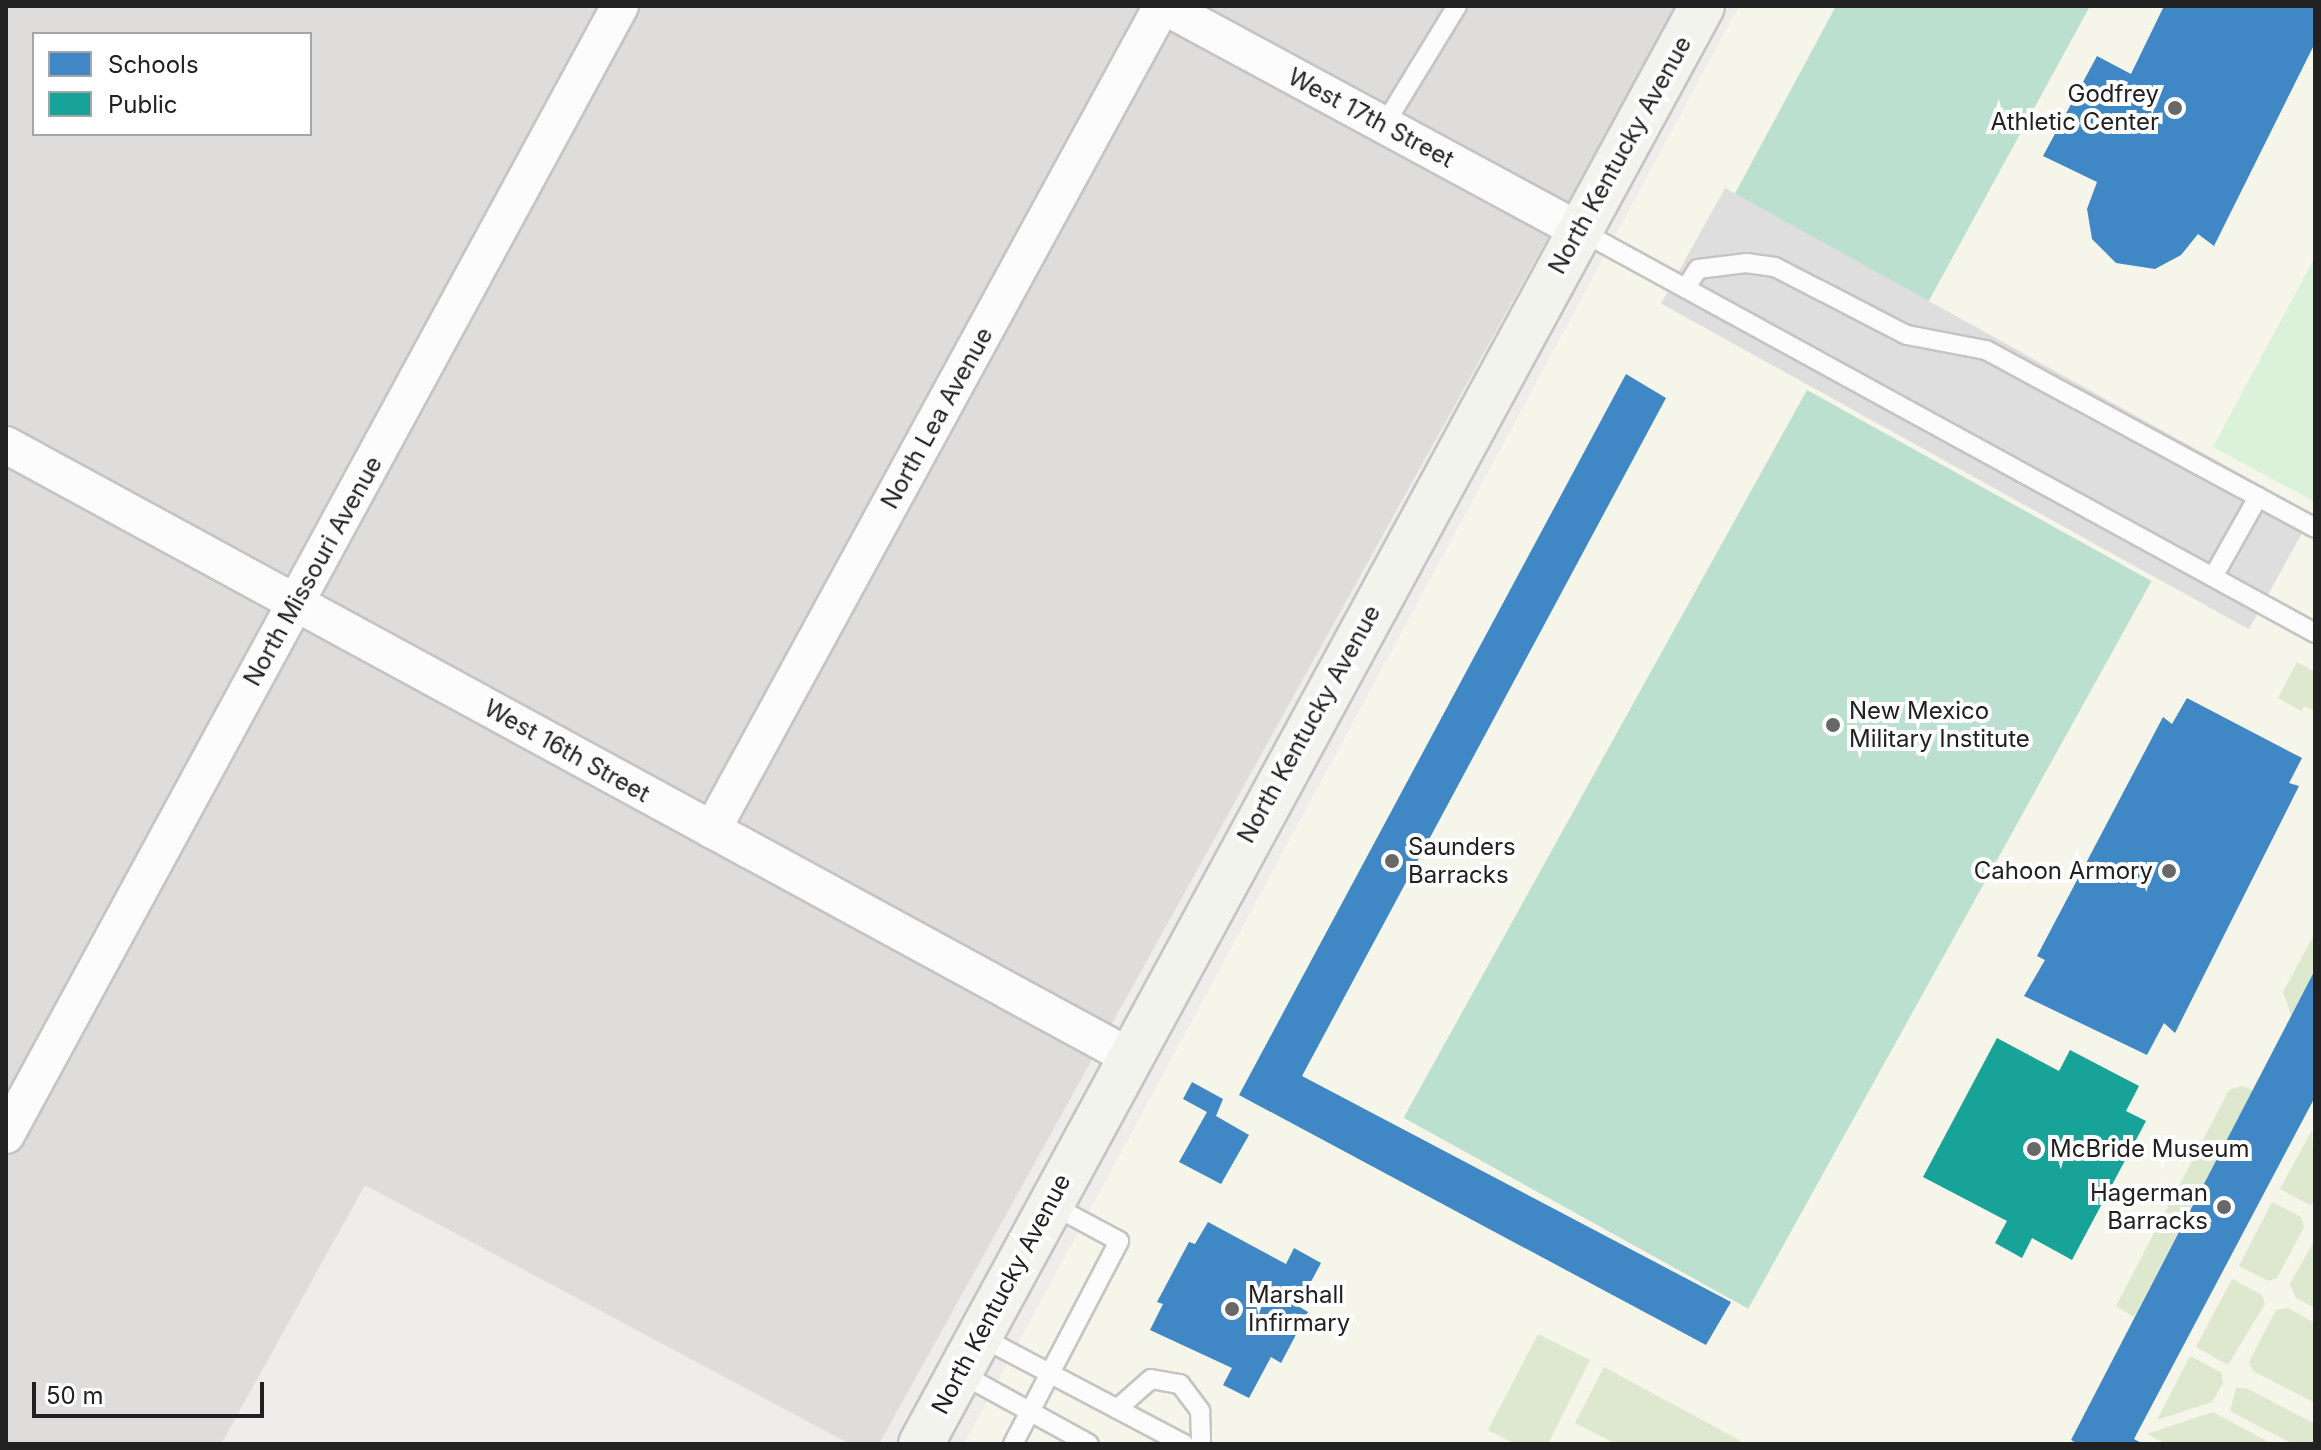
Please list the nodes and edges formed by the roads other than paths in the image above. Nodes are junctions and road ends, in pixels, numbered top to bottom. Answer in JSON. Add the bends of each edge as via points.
{"nodes":[{"id":1,"x":620,"y":6,"type":"edge"},
{"id":2,"x":1163,"y":6,"type":"edge"},
{"id":3,"x":1457,"y":6,"type":"edge"},
{"id":4,"x":1702,"y":6,"type":"edge"},
{"id":5,"x":1384,"y":125,"type":"junction"},
{"id":6,"x":1579,"y":230,"type":"junction"},
{"id":7,"x":1686,"y":288,"type":"junction"},
{"id":8,"x":8,"y":452,"type":"edge"},
{"id":9,"x":2258,"y":497,"type":"junction"},
{"id":10,"x":2315,"y":528,"type":"edge"},
{"id":11,"x":2213,"y":577,"type":"junction"},
{"id":12,"x":295,"y":603,"type":"junction"},
{"id":13,"x":2315,"y":633,"type":"edge"},
{"id":14,"x":712,"y":830,"type":"junction"},
{"id":15,"x":1128,"y":1056,"type":"junction"},
{"id":16,"x":6,"y":1135,"type":"edge"},
{"id":17,"x":1050,"y":1204,"type":"junction"},
{"id":18,"x":970,"y":1355,"type":"junction"},
{"id":19,"x":1050,"y":1373,"type":"junction"},
{"id":20,"x":1117,"y":1409,"type":"junction"},
{"id":21,"x":1030,"y":1411,"type":"junction"},
{"id":22,"x":921,"y":1444,"type":"edge"},
{"id":23,"x":1013,"y":1444,"type":"edge"},
{"id":24,"x":1089,"y":1444,"type":"edge"},
{"id":25,"x":1184,"y":1444,"type":"edge"},
{"id":26,"x":1201,"y":1444,"type":"edge"}],
"edges":[{"from":1,"to":12,"type":"street","name":"North Missouri Avenue"},
{"from":2,"to":5,"type":"street","name":"West 17th Street"},
{"from":2,"to":14,"type":"street","name":"North Lea Avenue"},
{"from":3,"to":5,"type":"lane"},
{"from":4,"to":6,"type":"street","name":"North Kentucky Avenue"},
{"from":5,"to":6,"type":"street","name":"West 17th Street"},
{"from":6,"to":7,"type":"lane"},
{"from":6,"to":15,"type":"street","name":"North Kentucky Avenue"},
{"from":7,"to":9,"type":"lane","via":[[1698,269],[1746,263],[1775,267],[1907,335],[1986,350]]},
{"from":7,"to":11,"type":"lane"},
{"from":8,"to":12,"type":"street","name":"West 16th Street"},
{"from":9,"to":10,"type":"lane"},
{"from":9,"to":11,"type":"lane"},
{"from":11,"to":13,"type":"lane"},
{"from":12,"to":14,"type":"street","name":"West 16th Street"},
{"from":12,"to":16,"type":"street","name":"North Missouri Avenue"},
{"from":14,"to":15,"type":"street","name":"West 16th Street"},
{"from":15,"to":17,"type":"street","name":"North Kentucky Avenue"},
{"from":17,"to":18,"type":"street","name":"North Kentucky Avenue"},
{"from":17,"to":19,"type":"lane","via":[[1119,1241]]},
{"from":18,"to":19,"type":"lane"},
{"from":18,"to":21,"type":"lane"},
{"from":18,"to":22,"type":"street","name":"North Kentucky Avenue"},
{"from":19,"to":20,"type":"lane"},
{"from":19,"to":21,"type":"lane"},
{"from":20,"to":25,"type":"lane"},
{"from":20,"to":26,"type":"lane","via":[[1151,1379],[1180,1384],[1200,1411]]},
{"from":21,"to":23,"type":"lane"},
{"from":21,"to":24,"type":"lane"}]}
